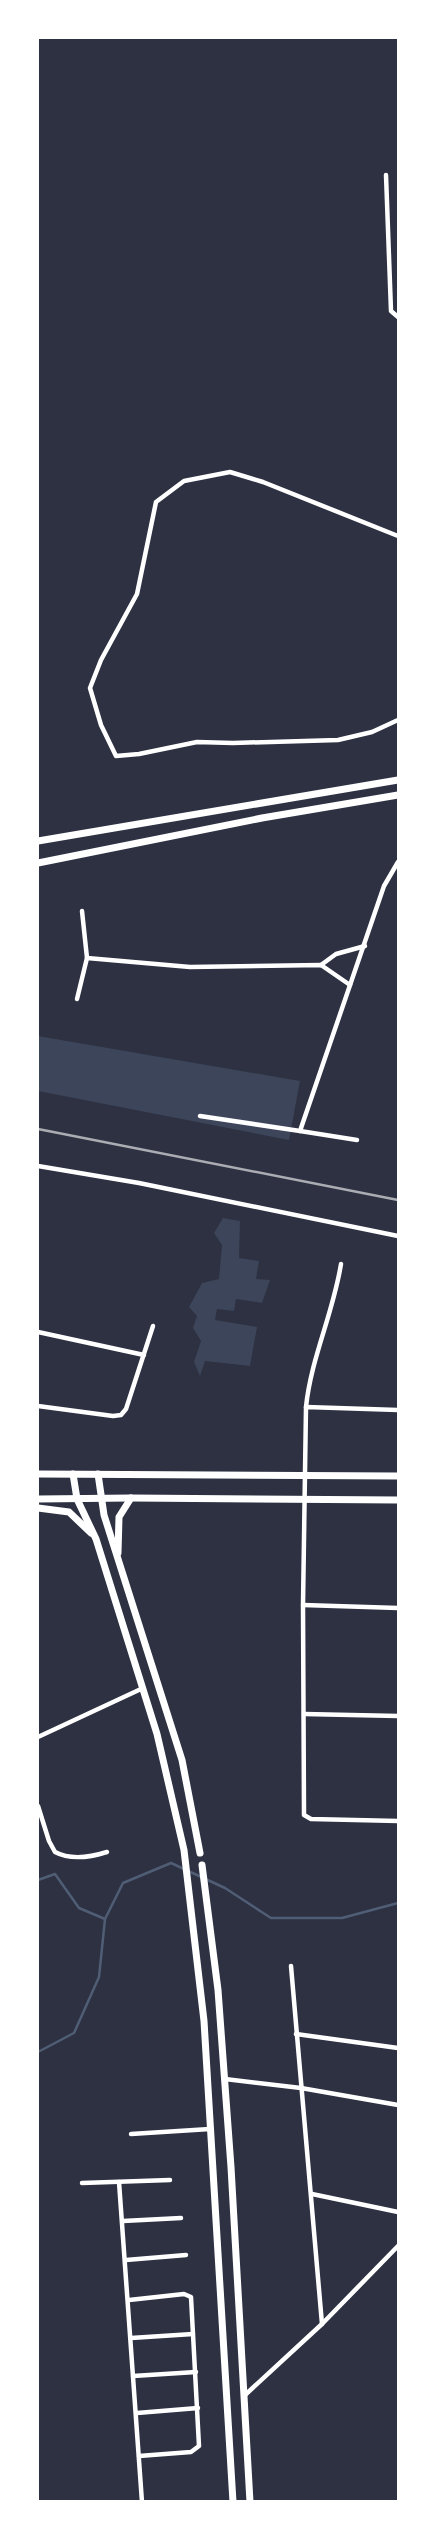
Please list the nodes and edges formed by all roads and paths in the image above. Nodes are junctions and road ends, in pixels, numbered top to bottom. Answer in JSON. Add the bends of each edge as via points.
{"nodes":[{"id":1,"x":386,"y":175,"type":"dead end"},
{"id":2,"x":398,"y":317,"type":"edge"},
{"id":3,"x":398,"y":536,"type":"edge"},
{"id":4,"x":398,"y":720,"type":"edge"},
{"id":5,"x":398,"y":780,"type":"edge"},
{"id":6,"x":398,"y":796,"type":"edge"},
{"id":7,"x":38,"y":841,"type":"edge"},
{"id":8,"x":398,"y":862,"type":"edge"},
{"id":9,"x":38,"y":863,"type":"edge"},
{"id":10,"x":82,"y":911,"type":"dead end"},
{"id":11,"x":365,"y":946,"type":"junction"},
{"id":12,"x":87,"y":958,"type":"junction"},
{"id":13,"x":321,"y":965,"type":"junction"},
{"id":14,"x":350,"y":985,"type":"junction"},
{"id":15,"x":77,"y":999,"type":"dead end"},
{"id":16,"x":200,"y":1116,"type":"dead end"},
{"id":17,"x":300,"y":1130,"type":"junction"},
{"id":18,"x":357,"y":1140,"type":"dead end"},
{"id":19,"x":38,"y":1166,"type":"edge"},
{"id":20,"x":398,"y":1236,"type":"edge"},
{"id":21,"x":341,"y":1264,"type":"dead end"},
{"id":22,"x":153,"y":1326,"type":"dead end"},
{"id":23,"x":38,"y":1332,"type":"edge"},
{"id":24,"x":144,"y":1355,"type":"junction"},
{"id":25,"x":38,"y":1406,"type":"edge"},
{"id":26,"x":306,"y":1407,"type":"junction"},
{"id":27,"x":398,"y":1410,"type":"edge"},
{"id":28,"x":38,"y":1474,"type":"edge"},
{"id":29,"x":73,"y":1474,"type":"junction"},
{"id":30,"x":98,"y":1474,"type":"junction"},
{"id":31,"x":305,"y":1476,"type":"junction"},
{"id":32,"x":398,"y":1476,"type":"edge"},
{"id":33,"x":130,"y":1498,"type":"junction"},
{"id":34,"x":38,"y":1499,"type":"edge"},
{"id":35,"x":77,"y":1499,"type":"junction"},
{"id":36,"x":101,"y":1499,"type":"junction"},
{"id":37,"x":305,"y":1500,"type":"junction"},
{"id":38,"x":398,"y":1500,"type":"edge"},
{"id":39,"x":38,"y":1508,"type":"edge"},
{"id":40,"x":96,"y":1539,"type":"junction"},
{"id":41,"x":118,"y":1558,"type":"junction"},
{"id":42,"x":303,"y":1606,"type":"junction"},
{"id":43,"x":398,"y":1608,"type":"edge"},
{"id":44,"x":141,"y":1689,"type":"junction"},
{"id":45,"x":304,"y":1714,"type":"junction"},
{"id":46,"x":398,"y":1716,"type":"edge"},
{"id":47,"x":38,"y":1737,"type":"edge"},
{"id":48,"x":38,"y":1806,"type":"edge"},
{"id":49,"x":398,"y":1821,"type":"edge"},
{"id":50,"x":107,"y":1852,"type":"dead end"},
{"id":51,"x":200,"y":1853,"type":"dead end"},
{"id":52,"x":202,"y":1865,"type":"dead end"},
{"id":53,"x":292,"y":1966,"type":"dead end"},
{"id":54,"x":296,"y":2034,"type":"junction"},
{"id":55,"x":398,"y":2048,"type":"edge"},
{"id":56,"x":225,"y":2079,"type":"junction"},
{"id":57,"x":302,"y":2088,"type":"junction"},
{"id":58,"x":398,"y":2105,"type":"edge"},
{"id":59,"x":210,"y":2129,"type":"junction"},
{"id":60,"x":131,"y":2134,"type":"dead end"},
{"id":61,"x":170,"y":2180,"type":"dead end"},
{"id":62,"x":119,"y":2182,"type":"junction"},
{"id":63,"x":82,"y":2184,"type":"dead end"},
{"id":64,"x":312,"y":2194,"type":"junction"},
{"id":65,"x":398,"y":2212,"type":"edge"},
{"id":66,"x":182,"y":2218,"type":"dead end"},
{"id":67,"x":123,"y":2221,"type":"junction"},
{"id":68,"x":398,"y":2246,"type":"edge"},
{"id":69,"x":186,"y":2255,"type":"dead end"},
{"id":70,"x":126,"y":2260,"type":"junction"},
{"id":71,"x":128,"y":2300,"type":"junction"},
{"id":72,"x":322,"y":2324,"type":"junction"},
{"id":73,"x":193,"y":2334,"type":"junction"},
{"id":74,"x":130,"y":2338,"type":"junction"},
{"id":75,"x":196,"y":2372,"type":"junction"},
{"id":76,"x":133,"y":2376,"type":"junction"},
{"id":77,"x":245,"y":2394,"type":"junction"},
{"id":78,"x":198,"y":2408,"type":"junction"},
{"id":79,"x":137,"y":2413,"type":"junction"},
{"id":80,"x":138,"y":2456,"type":"junction"},
{"id":81,"x":142,"y":2502,"type":"edge"},
{"id":82,"x":233,"y":2502,"type":"edge"},
{"id":83,"x":250,"y":2502,"type":"edge"}],
"edges":[{"from":1,"to":2,"type":"street","via":[[391,310]]},
{"from":3,"to":4,"type":"street","via":[[230,472],[184,481],[156,502],[137,594],[101,660],[90,688],[101,725],[116,756],[197,742],[338,740],[372,732]]},
{"from":5,"to":7,"type":"main road"},
{"from":6,"to":9,"type":"main road","via":[[262,818]]},
{"from":8,"to":11,"type":"street","via":[[384,886]]},
{"from":10,"to":12,"type":"street"},
{"from":11,"to":13,"type":"street","via":[[336,954]]},
{"from":11,"to":14,"type":"street"},
{"from":12,"to":13,"type":"street","via":[[190,967]]},
{"from":12,"to":15,"type":"street"},
{"from":13,"to":14,"type":"street"},
{"from":14,"to":17,"type":"street"},
{"from":16,"to":17,"type":"street"},
{"from":17,"to":18,"type":"street"},
{"from":19,"to":20,"type":"street"},
{"from":21,"to":26,"type":"street","via":[[333,1306],[311,1369]]},
{"from":22,"to":24,"type":"street"},
{"from":23,"to":24,"type":"street"},
{"from":24,"to":25,"type":"street","via":[[126,1409],[121,1415]]},
{"from":26,"to":27,"type":"street"},
{"from":26,"to":31,"type":"street"},
{"from":28,"to":29,"type":"main road"},
{"from":29,"to":30,"type":"main road"},
{"from":29,"to":35,"type":"main road"},
{"from":30,"to":31,"type":"main road"},
{"from":30,"to":36,"type":"main road"},
{"from":31,"to":32,"type":"main road"},
{"from":31,"to":37,"type":"street"},
{"from":33,"to":36,"type":"main road"},
{"from":33,"to":37,"type":"main road"},
{"from":33,"to":41,"type":"main road","via":[[119,1518]]},
{"from":34,"to":35,"type":"main road"},
{"from":35,"to":36,"type":"main road"},
{"from":35,"to":40,"type":"main road"},
{"from":36,"to":41,"type":"main road"},
{"from":37,"to":38,"type":"main road"},
{"from":37,"to":42,"type":"street"},
{"from":39,"to":40,"type":"main road","via":[[72,1514]]},
{"from":40,"to":44,"type":"main road"},
{"from":41,"to":51,"type":"main road","via":[[182,1760]]},
{"from":42,"to":43,"type":"street"},
{"from":42,"to":45,"type":"street"},
{"from":44,"to":47,"type":"street"},
{"from":44,"to":59,"type":"main road","via":[[170,1784],[190,1884],[202,1996]]},
{"from":45,"to":46,"type":"street"},
{"from":45,"to":49,"type":"street","via":[[304,1815],[311,1819]]},
{"from":48,"to":50,"type":"street","via":[[55,1852],[88,1857]]},
{"from":52,"to":56,"type":"main road","via":[[217,1981]]},
{"from":53,"to":54,"type":"street"},
{"from":54,"to":55,"type":"street"},
{"from":54,"to":57,"type":"street"},
{"from":56,"to":57,"type":"street"},
{"from":56,"to":77,"type":"main road"},
{"from":57,"to":58,"type":"street"},
{"from":57,"to":64,"type":"street"},
{"from":59,"to":60,"type":"street"},
{"from":59,"to":82,"type":"main road"},
{"from":61,"to":62,"type":"street"},
{"from":62,"to":63,"type":"street"},
{"from":62,"to":67,"type":"street"},
{"from":64,"to":65,"type":"street"},
{"from":64,"to":72,"type":"street"},
{"from":66,"to":67,"type":"street"},
{"from":67,"to":70,"type":"street"},
{"from":68,"to":72,"type":"street"},
{"from":69,"to":70,"type":"street"},
{"from":70,"to":71,"type":"street"},
{"from":71,"to":73,"type":"street","via":[[188,2295],[191,2297]]},
{"from":71,"to":74,"type":"street"},
{"from":72,"to":77,"type":"street"},
{"from":73,"to":74,"type":"street"},
{"from":73,"to":75,"type":"street"},
{"from":74,"to":76,"type":"street"},
{"from":75,"to":76,"type":"street"},
{"from":75,"to":78,"type":"street"},
{"from":76,"to":79,"type":"street"},
{"from":77,"to":83,"type":"main road"},
{"from":78,"to":79,"type":"street"},
{"from":78,"to":80,"type":"street","via":[[199,2446],[195,2450]]},
{"from":79,"to":80,"type":"street"},
{"from":80,"to":81,"type":"street"}]}
